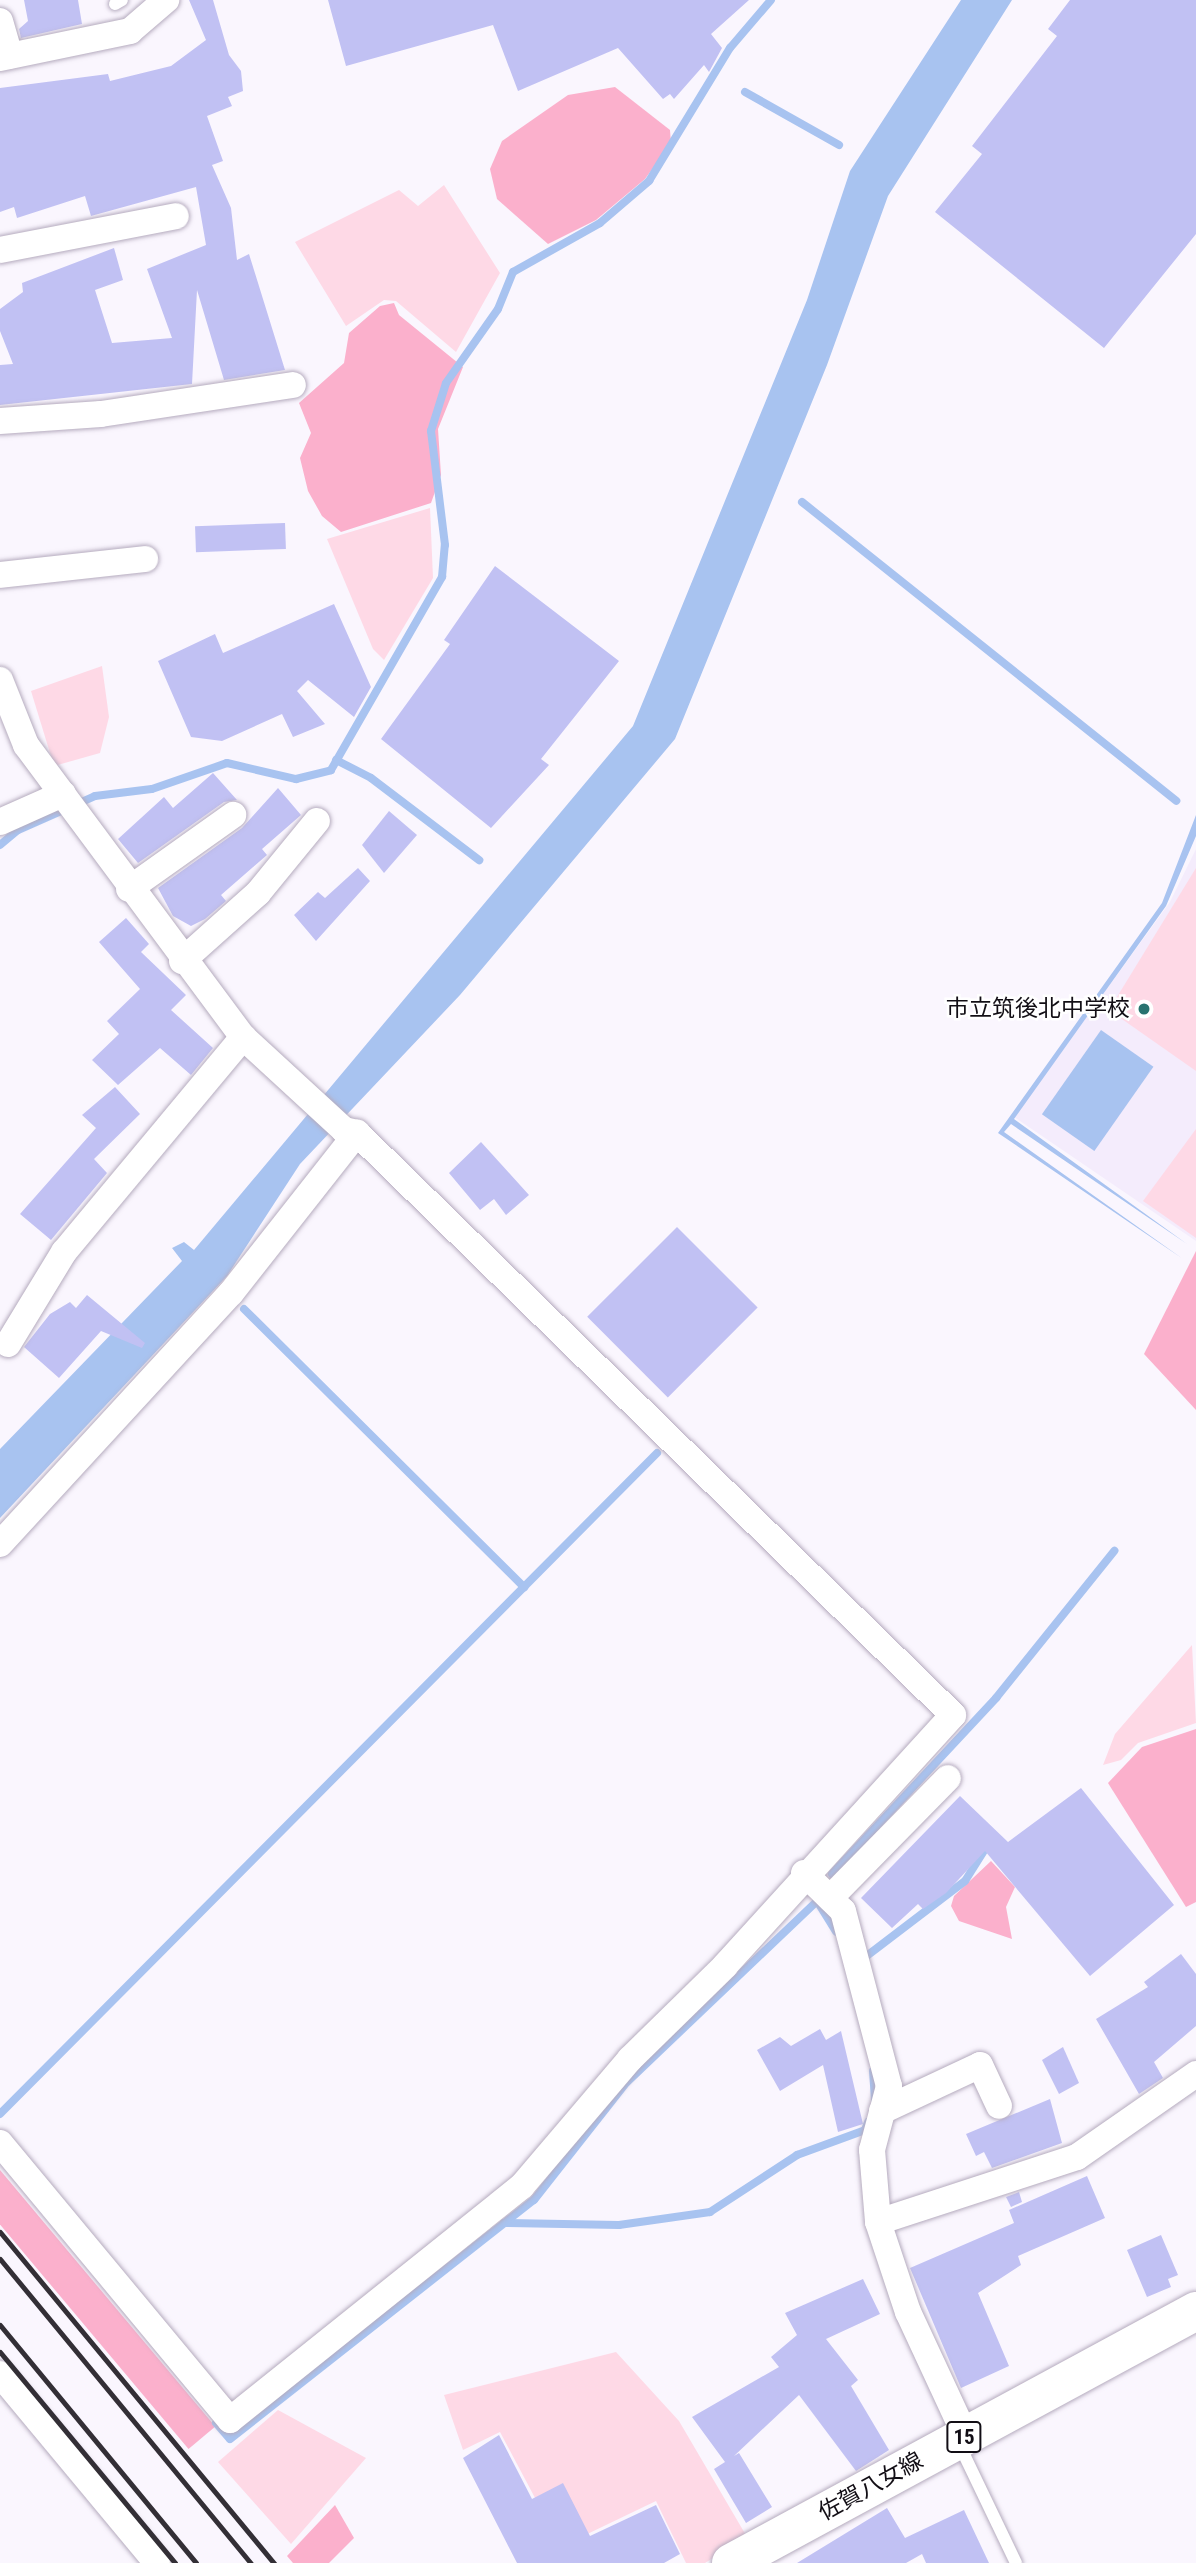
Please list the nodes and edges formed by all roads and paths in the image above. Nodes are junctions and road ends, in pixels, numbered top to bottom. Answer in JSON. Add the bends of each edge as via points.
{"nodes":[{"id":1,"x":148,"y":0,"type":"edge"},
{"id":2,"x":166,"y":0,"type":"edge"},
{"id":3,"x":0,"y":21,"type":"edge"},
{"id":4,"x":109,"y":34,"type":"junction"},
{"id":5,"x":5,"y":57,"type":"edge"},
{"id":6,"x":176,"y":216,"type":"dead end"},
{"id":7,"x":0,"y":250,"type":"edge"},
{"id":8,"x":293,"y":385,"type":"dead end"},
{"id":9,"x":0,"y":421,"type":"edge"},
{"id":10,"x":145,"y":559,"type":"dead end"},
{"id":11,"x":0,"y":575,"type":"edge"},
{"id":12,"x":3,"y":695,"type":"edge"},
{"id":13,"x":63,"y":794,"type":"junction"},
{"id":14,"x":233,"y":815,"type":"dead end"},
{"id":15,"x":317,"y":821,"type":"dead end"},
{"id":16,"x":0,"y":822,"type":"edge"},
{"id":17,"x":129,"y":889,"type":"junction"},
{"id":18,"x":182,"y":961,"type":"junction"},
{"id":19,"x":243,"y":1037,"type":"junction"},
{"id":20,"x":356,"y":1133,"type":"junction"},
{"id":21,"x":8,"y":1344,"type":"dead end"},
{"id":22,"x":0,"y":1544,"type":"edge"},
{"id":23,"x":948,"y":1778,"type":"dead end"},
{"id":24,"x":804,"y":1873,"type":"junction"},
{"id":25,"x":830,"y":1898,"type":"junction"},
{"id":26,"x":1196,"y":2074,"type":"edge"},
{"id":27,"x":999,"y":2106,"type":"dead end"},
{"id":28,"x":882,"y":2111,"type":"junction"},
{"id":29,"x":0,"y":2143,"type":"edge"},
{"id":30,"x":878,"y":2222,"type":"junction"},
{"id":31,"x":1196,"y":2311,"type":"edge"},
{"id":32,"x":0,"y":2374,"type":"edge"},
{"id":33,"x":961,"y":2439,"type":"junction"},
{"id":34,"x":157,"y":2563,"type":"edge"},
{"id":35,"x":731,"y":2563,"type":"edge"},
{"id":36,"x":1016,"y":2563,"type":"edge"}],
"edges":[{"from":1,"to":4,"type":"street"},
{"from":2,"to":4,"type":"street","via":[[130,31]]},
{"from":3,"to":5,"type":"street"},
{"from":4,"to":5,"type":"street"},
{"from":6,"to":7,"type":"street"},
{"from":8,"to":9,"type":"street","via":[[101,414]]},
{"from":10,"to":11,"type":"street"},
{"from":12,"to":13,"type":"street","via":[[26,745]]},
{"from":13,"to":16,"type":"street"},
{"from":13,"to":17,"type":"street"},
{"from":14,"to":17,"type":"street"},
{"from":15,"to":18,"type":"street","via":[[258,893]]},
{"from":17,"to":18,"type":"street"},
{"from":18,"to":19,"type":"street"},
{"from":19,"to":20,"type":"street","via":[[344,1130]]},
{"from":19,"to":21,"type":"street","via":[[64,1252]]},
{"from":20,"to":22,"type":"street","via":[[231,1293]]},
{"from":20,"to":24,"type":"street","via":[[953,1715]]},
{"from":23,"to":25,"type":"street"},
{"from":24,"to":25,"type":"street"},
{"from":24,"to":29,"type":"street","via":[[725,1966],[630,2059],[522,2186],[230,2420]]},
{"from":25,"to":28,"type":"street","via":[[843,1911],[889,2086]]},
{"from":26,"to":30,"type":"street","via":[[1077,2157]]},
{"from":27,"to":28,"type":"street","via":[[980,2065]]},
{"from":28,"to":30,"type":"street","via":[[872,2150]]},
{"from":30,"to":33,"type":"street","via":[[908,2312]]},
{"from":31,"to":33,"type":"main road","name":"佐賀八女線","number":"15"},
{"from":32,"to":34,"type":"street"},
{"from":33,"to":35,"type":"main road","name":"佐賀八女線","number":"15"},
{"from":33,"to":36,"type":"lane"}]}
